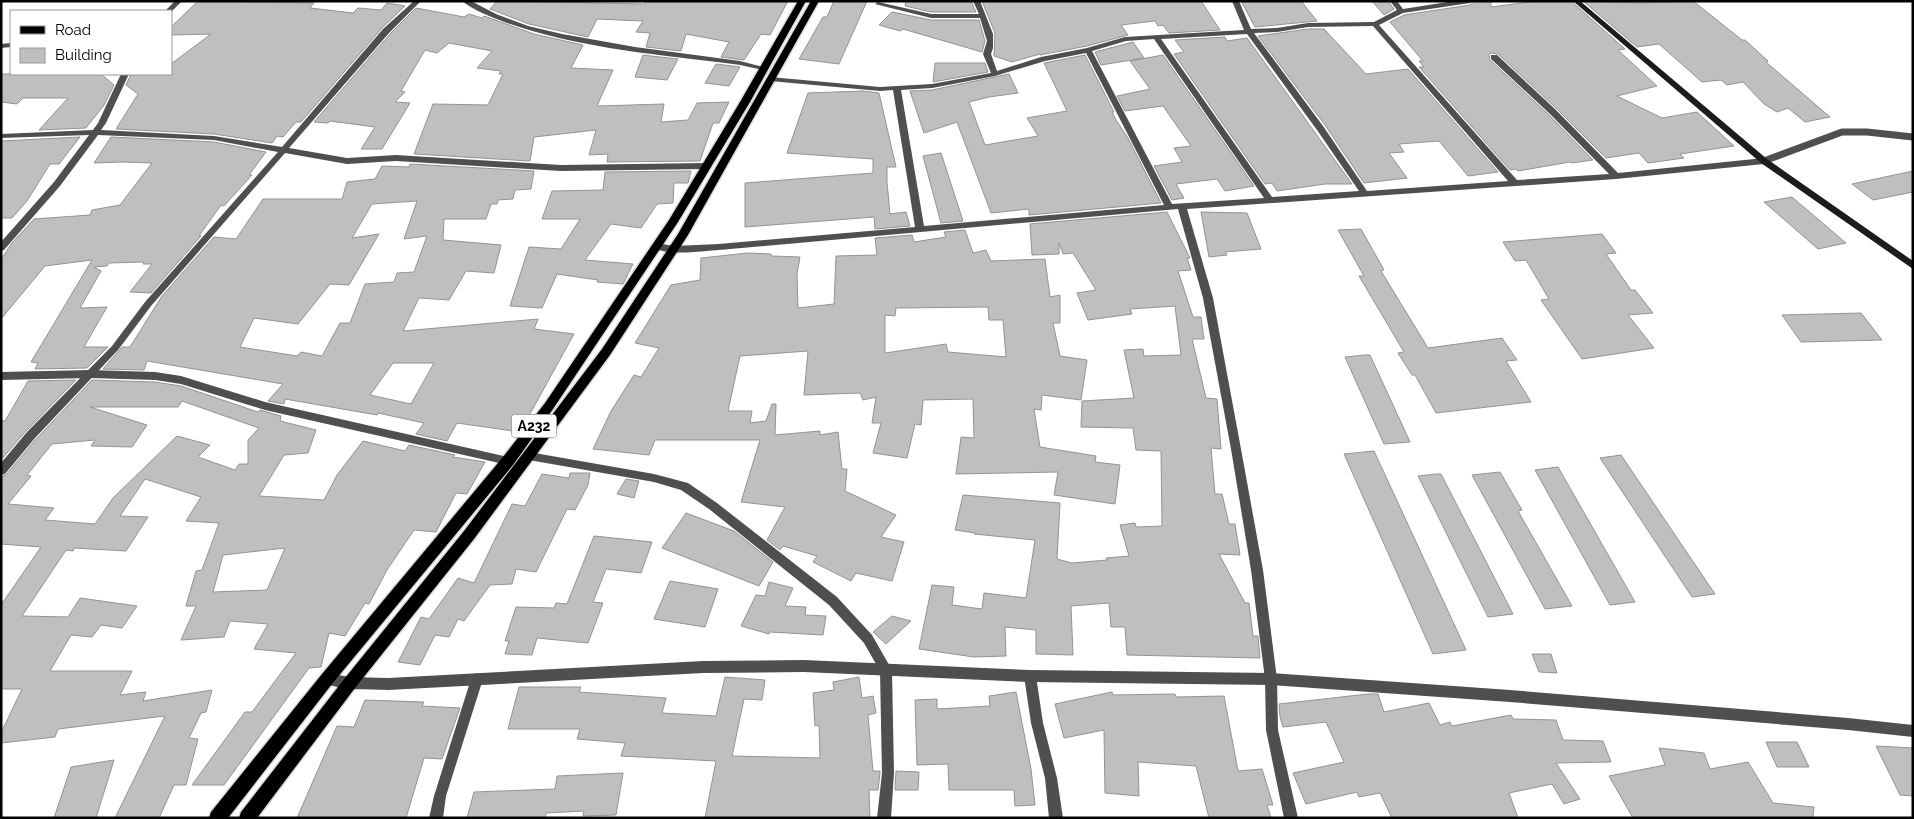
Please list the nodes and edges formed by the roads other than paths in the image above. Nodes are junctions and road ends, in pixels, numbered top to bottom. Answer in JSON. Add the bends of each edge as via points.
{"nodes":[{"id":1,"x":179,"y":1,"type":"edge"},
{"id":2,"x":418,"y":1,"type":"edge"},
{"id":3,"x":464,"y":1,"type":"edge"},
{"id":4,"x":802,"y":1,"type":"edge"},
{"id":5,"x":815,"y":1,"type":"edge"},
{"id":6,"x":976,"y":1,"type":"edge"},
{"id":7,"x":1234,"y":1,"type":"edge"},
{"id":8,"x":1393,"y":1,"type":"edge"},
{"id":9,"x":1470,"y":1,"type":"edge"},
{"id":10,"x":1576,"y":1,"type":"edge"},
{"id":11,"x":878,"y":4,"type":"dead end"},
{"id":12,"x":169,"y":10,"type":"edge"},
{"id":13,"x":1402,"y":11,"type":"junction"},
{"id":14,"x":983,"y":16,"type":"junction"},
{"id":15,"x":1374,"y":24,"type":"junction"},
{"id":16,"x":1248,"y":30,"type":"junction"},
{"id":17,"x":1156,"y":37,"type":"junction"},
{"id":18,"x":1088,"y":50,"type":"junction"},
{"id":19,"x":1494,"y":58,"type":"dead end"},
{"id":20,"x":767,"y":74,"type":"junction"},
{"id":21,"x":995,"y":74,"type":"junction"},
{"id":22,"x":125,"y":75,"type":"edge"},
{"id":23,"x":898,"y":89,"type":"junction"},
{"id":24,"x":95,"y":132,"type":"junction"},
{"id":25,"x":1,"y":136,"type":"edge"},
{"id":26,"x":1913,"y":137,"type":"edge"},
{"id":27,"x":284,"y":150,"type":"junction"},
{"id":28,"x":1764,"y":161,"type":"junction"},
{"id":29,"x":706,"y":166,"type":"junction"},
{"id":30,"x":1616,"y":176,"type":"junction"},
{"id":31,"x":1514,"y":182,"type":"junction"},
{"id":32,"x":1365,"y":194,"type":"junction"},
{"id":33,"x":1270,"y":200,"type":"junction"},
{"id":34,"x":1169,"y":207,"type":"junction"},
{"id":35,"x":1182,"y":207,"type":"junction"},
{"id":36,"x":920,"y":228,"type":"junction"},
{"id":37,"x":656,"y":246,"type":"junction"},
{"id":38,"x":1,"y":248,"type":"edge"},
{"id":39,"x":674,"y":249,"type":"junction"},
{"id":40,"x":1913,"y":266,"type":"edge"},
{"id":41,"x":90,"y":374,"type":"junction"},
{"id":42,"x":1,"y":376,"type":"edge"},
{"id":43,"x":529,"y":456,"type":"junction"},
{"id":44,"x":508,"y":461,"type":"junction"},
{"id":45,"x":1,"y":471,"type":"edge"},
{"id":46,"x":886,"y":670,"type":"junction"},
{"id":47,"x":1030,"y":676,"type":"junction"},
{"id":48,"x":327,"y":679,"type":"junction"},
{"id":49,"x":477,"y":679,"type":"junction"},
{"id":50,"x":1271,"y":679,"type":"junction"},
{"id":51,"x":350,"y":683,"type":"junction"},
{"id":52,"x":1913,"y":731,"type":"edge"},
{"id":53,"x":217,"y":818,"type":"edge"},
{"id":54,"x":247,"y":818,"type":"edge"},
{"id":55,"x":436,"y":818,"type":"edge"},
{"id":56,"x":884,"y":818,"type":"edge"},
{"id":57,"x":1056,"y":818,"type":"edge"},
{"id":58,"x":1291,"y":818,"type":"edge"}],
"edges":[{"from":1,"to":12,"type":"street"},
{"from":2,"to":27,"type":"street","via":[[386,31]]},
{"from":3,"to":20,"type":"street","via":[[514,23],[595,43],[731,62]]},
{"from":4,"to":20,"type":"main road","number":"A232"},
{"from":5,"to":20,"type":"main road","number":"A232"},
{"from":6,"to":14,"type":"street"},
{"from":7,"to":16,"type":"street"},
{"from":8,"to":13,"type":"street"},
{"from":9,"to":13,"type":"street"},
{"from":10,"to":28,"type":"main road"},
{"from":11,"to":14,"type":"street","via":[[931,16]]},
{"from":13,"to":15,"type":"street"},
{"from":14,"to":21,"type":"street","via":[[990,34],[992,45],[988,54]]},
{"from":15,"to":16,"type":"street"},
{"from":15,"to":31,"type":"street"},
{"from":16,"to":17,"type":"street"},
{"from":16,"to":32,"type":"street"},
{"from":17,"to":18,"type":"street","via":[[1125,39]]},
{"from":17,"to":33,"type":"street"},
{"from":18,"to":21,"type":"street"},
{"from":18,"to":34,"type":"street"},
{"from":19,"to":30,"type":"street"},
{"from":20,"to":23,"type":"street"},
{"from":20,"to":29,"type":"main road","number":"A232"},
{"from":20,"to":39,"type":"main road","number":"A232"},
{"from":21,"to":23,"type":"street"},
{"from":22,"to":24,"type":"street"},
{"from":23,"to":36,"type":"street"},
{"from":24,"to":25,"type":"street"},
{"from":24,"to":27,"type":"street","via":[[214,138]]},
{"from":24,"to":38,"type":"street"},
{"from":26,"to":28,"type":"lane","via":[[1842,132]]},
{"from":27,"to":29,"type":"street","via":[[347,161],[396,158],[561,168]]},
{"from":27,"to":41,"type":"street"},
{"from":28,"to":30,"type":"street"},
{"from":28,"to":40,"type":"main road"},
{"from":29,"to":37,"type":"main road","number":"A232"},
{"from":30,"to":31,"type":"street"},
{"from":31,"to":32,"type":"street"},
{"from":32,"to":33,"type":"street"},
{"from":33,"to":35,"type":"street"},
{"from":34,"to":35,"type":"street"},
{"from":34,"to":36,"type":"street"},
{"from":35,"to":50,"type":"street","via":[[1208,298],[1218,350],[1257,570]]},
{"from":36,"to":39,"type":"street"},
{"from":37,"to":39,"type":"street"},
{"from":37,"to":44,"type":"main road","number":"A232","via":[[549,406]]},
{"from":39,"to":43,"type":"main road","number":"A232","via":[[606,352]]},
{"from":41,"to":42,"type":"street"},
{"from":41,"to":44,"type":"street","via":[[181,380],[265,406]]},
{"from":41,"to":45,"type":"street"},
{"from":43,"to":46,"type":"street","via":[[684,486],[833,601],[868,640]]},
{"from":43,"to":51,"type":"main road","number":"A232"},
{"from":44,"to":48,"type":"main road","number":"A232"},
{"from":46,"to":47,"type":"street"},
{"from":46,"to":49,"type":"street","via":[[804,666],[703,667]]},
{"from":46,"to":56,"type":"street","via":[[888,773]]},
{"from":47,"to":50,"type":"street"},
{"from":47,"to":57,"type":"street","via":[[1037,723],[1052,778]]},
{"from":48,"to":51,"type":"street"},
{"from":48,"to":53,"type":"main road","number":"A232"},
{"from":49,"to":51,"type":"street","via":[[430,683]]},
{"from":49,"to":55,"type":"street"},
{"from":50,"to":52,"type":"street"},
{"from":50,"to":58,"type":"street","via":[[1272,730]]},
{"from":51,"to":54,"type":"main road","number":"A232"}]}
